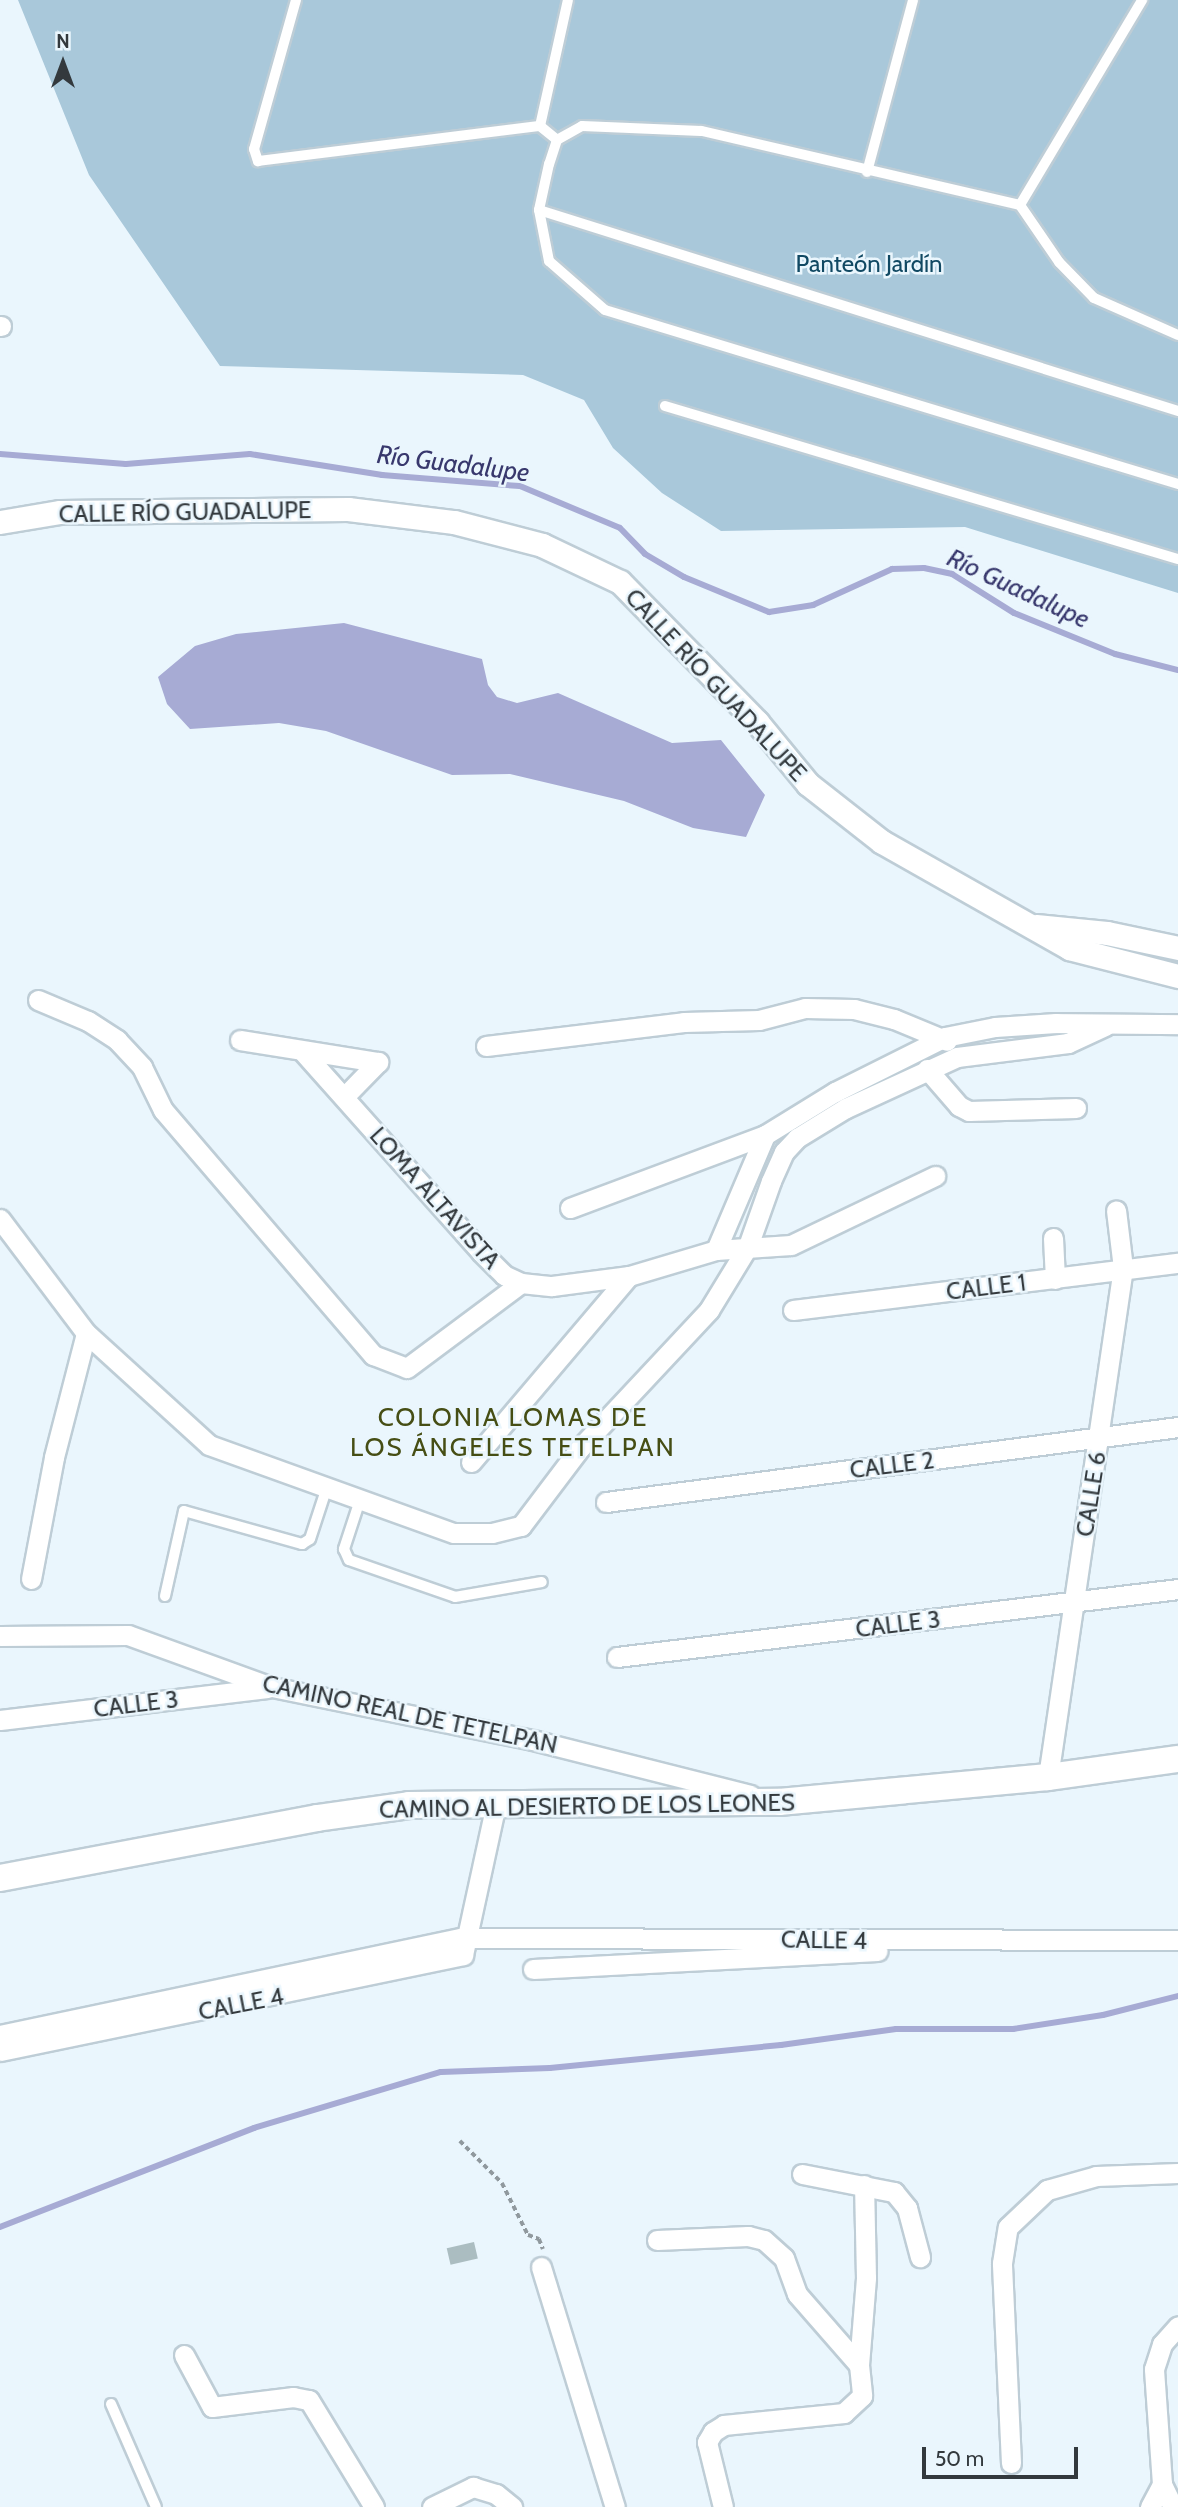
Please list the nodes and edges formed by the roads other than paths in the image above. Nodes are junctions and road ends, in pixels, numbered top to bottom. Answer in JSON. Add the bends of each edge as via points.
{"nodes":[{"id":1,"x":296,"y":0,"type":"edge"},
{"id":2,"x":568,"y":0,"type":"edge"},
{"id":3,"x":913,"y":0,"type":"edge"},
{"id":4,"x":1142,"y":0,"type":"edge"},
{"id":5,"x":540,"y":126,"type":"junction"},
{"id":6,"x":558,"y":140,"type":"junction"},
{"id":7,"x":867,"y":172,"type":"junction"},
{"id":8,"x":1020,"y":205,"type":"junction"},
{"id":9,"x":539,"y":210,"type":"junction"},
{"id":10,"x":1178,"y":335,"type":"edge"},
{"id":11,"x":665,"y":406,"type":"dead end"},
{"id":12,"x":1178,"y":411,"type":"edge"},
{"id":13,"x":1178,"y":484,"type":"edge"},
{"id":14,"x":0,"y":522,"type":"edge"},
{"id":15,"x":1178,"y":559,"type":"edge"},
{"id":16,"x":1026,"y":925,"type":"junction"},
{"id":17,"x":1178,"y":948,"type":"edge"},
{"id":18,"x":1178,"y":976,"type":"edge"},
{"id":19,"x":38,"y":1000,"type":"dead end"},
{"id":20,"x":1172,"y":1020,"type":"edge"},
{"id":21,"x":1105,"y":1026,"type":"junction"},
{"id":22,"x":945,"y":1037,"type":"junction"},
{"id":23,"x":240,"y":1041,"type":"dead end"},
{"id":24,"x":486,"y":1046,"type":"dead end"},
{"id":25,"x":304,"y":1053,"type":"junction"},
{"id":26,"x":957,"y":1057,"type":"junction"},
{"id":27,"x":928,"y":1069,"type":"junction"},
{"id":28,"x":344,"y":1097,"type":"junction"},
{"id":29,"x":1076,"y":1108,"type":"dead end"},
{"id":30,"x":765,"y":1135,"type":"junction"},
{"id":31,"x":935,"y":1176,"type":"dead end"},
{"id":32,"x":570,"y":1208,"type":"dead end"},
{"id":33,"x":1116,"y":1210,"type":"dead end"},
{"id":34,"x":0,"y":1219,"type":"edge"},
{"id":35,"x":1053,"y":1238,"type":"dead end"},
{"id":36,"x":748,"y":1247,"type":"junction"},
{"id":37,"x":716,"y":1250,"type":"junction"},
{"id":38,"x":1178,"y":1262,"type":"edge"},
{"id":39,"x":1123,"y":1268,"type":"junction"},
{"id":40,"x":629,"y":1276,"type":"junction"},
{"id":41,"x":1055,"y":1279,"type":"junction"},
{"id":42,"x":521,"y":1283,"type":"junction"},
{"id":43,"x":722,"y":1288,"type":"junction"},
{"id":44,"x":793,"y":1310,"type":"dead end"},
{"id":45,"x":86,"y":1333,"type":"junction"},
{"id":46,"x":1178,"y":1427,"type":"edge"},
{"id":47,"x":1100,"y":1438,"type":"junction"},
{"id":48,"x":471,"y":1462,"type":"dead end"},
{"id":49,"x":327,"y":1487,"type":"junction"},
{"id":50,"x":360,"y":1500,"type":"junction"},
{"id":51,"x":606,"y":1502,"type":"dead end"},
{"id":52,"x":31,"y":1579,"type":"dead end"},
{"id":53,"x":542,"y":1582,"type":"dead end"},
{"id":54,"x":1178,"y":1588,"type":"edge"},
{"id":55,"x":165,"y":1596,"type":"dead end"},
{"id":56,"x":1073,"y":1603,"type":"junction"},
{"id":57,"x":0,"y":1636,"type":"edge"},
{"id":58,"x":617,"y":1657,"type":"dead end"},
{"id":59,"x":272,"y":1688,"type":"junction"},
{"id":60,"x":0,"y":1720,"type":"edge"},
{"id":61,"x":1178,"y":1759,"type":"edge"},
{"id":62,"x":1048,"y":1777,"type":"junction"},
{"id":63,"x":779,"y":1802,"type":"junction"},
{"id":64,"x":496,"y":1804,"type":"junction"},
{"id":65,"x":0,"y":1878,"type":"edge"},
{"id":66,"x":470,"y":1938,"type":"junction"},
{"id":67,"x":1178,"y":1940,"type":"edge"},
{"id":68,"x":896,"y":1941,"type":"junction"},
{"id":69,"x":533,"y":1969,"type":"dead end"},
{"id":70,"x":0,"y":2035,"type":"edge"},
{"id":71,"x":0,"y":2051,"type":"edge"},
{"id":72,"x":1178,"y":2172,"type":"edge"},
{"id":73,"x":802,"y":2174,"type":"dead end"},
{"id":74,"x":864,"y":2185,"type":"junction"},
{"id":75,"x":657,"y":2240,"type":"dead end"},
{"id":76,"x":920,"y":2257,"type":"dead end"},
{"id":77,"x":541,"y":2267,"type":"road end"},
{"id":78,"x":1178,"y":2326,"type":"edge"},
{"id":79,"x":184,"y":2354,"type":"dead end"},
{"id":80,"x":859,"y":2365,"type":"junction"},
{"id":81,"x":111,"y":2404,"type":"dead end"},
{"id":82,"x":1011,"y":2463,"type":"dead end"},
{"id":83,"x":1162,"y":2484,"type":"junction"},
{"id":84,"x":156,"y":2507,"type":"edge"},
{"id":85,"x":374,"y":2507,"type":"edge"},
{"id":86,"x":432,"y":2507,"type":"edge"},
{"id":87,"x":513,"y":2507,"type":"edge"},
{"id":88,"x":615,"y":2507,"type":"edge"},
{"id":89,"x":723,"y":2507,"type":"edge"},
{"id":90,"x":1150,"y":2507,"type":"edge"},
{"id":91,"x":1173,"y":2507,"type":"edge"}],
"edges":[{"from":1,"to":5,"type":"lane","via":[[254,149],[258,161]]},
{"from":2,"to":5,"type":"lane"},
{"from":3,"to":7,"type":"lane"},
{"from":4,"to":8,"type":"lane"},
{"from":5,"to":6,"type":"lane"},
{"from":6,"to":7,"type":"lane","via":[[582,126],[701,131]]},
{"from":6,"to":9,"type":"lane"},
{"from":7,"to":8,"type":"lane"},
{"from":8,"to":10,"type":"lane","via":[[1059,262],[1094,298]]},
{"from":9,"to":12,"type":"lane"},
{"from":9,"to":13,"type":"lane","via":[[549,261],[605,310]]},
{"from":11,"to":15,"type":"lane"},
{"from":14,"to":16,"type":"street","name":"CALLE RÍO GUADALUPE","via":[[60,512],[348,509],[454,522],[542,545],[620,582],[818,792],[883,842]]},
{"from":16,"to":17,"type":"street","name":"CALLE RÍO GUADALUPE","via":[[1107,933]]},
{"from":16,"to":18,"type":"street","name":"CALLE RÍO GUADALUPE","via":[[1069,948]]},
{"from":19,"to":42,"type":"street","via":[[88,1021],[117,1040],[142,1067],[163,1110],[373,1356],[407,1368]]},
{"from":20,"to":21,"type":"street"},
{"from":21,"to":22,"type":"street","via":[[1007,1026]]},
{"from":21,"to":26,"type":"street","via":[[1068,1043]]},
{"from":22,"to":24,"type":"street","via":[[854,1009],[805,1008],[759,1020],[684,1023]]},
{"from":22,"to":26,"type":"street"},
{"from":22,"to":30,"type":"street","via":[[835,1092]]},
{"from":23,"to":25,"type":"street"},
{"from":25,"to":28,"type":"street","name":"LOMA ALTAVISTA"},
{"from":25,"to":28,"type":"street","via":[[378,1062]]},
{"from":26,"to":27,"type":"street"},
{"from":27,"to":29,"type":"street","via":[[959,1106],[969,1111]]},
{"from":27,"to":36,"type":"street","via":[[846,1108],[797,1138],[784,1152]]},
{"from":28,"to":42,"type":"street","name":"LOMA ALTAVISTA","via":[[481,1252],[504,1275]]},
{"from":30,"to":32,"type":"street"},
{"from":30,"to":37,"type":"street"},
{"from":31,"to":36,"type":"street","name":"LOMA ALTAVISTA","via":[[792,1245]]},
{"from":33,"to":39,"type":"street","name":"CALLE 6"},
{"from":34,"to":45,"type":"street"},
{"from":35,"to":41,"type":"street"},
{"from":36,"to":37,"type":"street","name":"LOMA ALTAVISTA"},
{"from":36,"to":43,"type":"street"},
{"from":37,"to":40,"type":"street","name":"LOMA ALTAVISTA"},
{"from":37,"to":43,"type":"street"},
{"from":38,"to":39,"type":"street","name":"CALLE 1"},
{"from":39,"to":41,"type":"street","name":"CALLE 1"},
{"from":39,"to":47,"type":"street","name":"CALLE 6"},
{"from":40,"to":42,"type":"street","name":"LOMA ALTAVISTA","via":[[552,1286]]},
{"from":40,"to":48,"type":"street"},
{"from":41,"to":44,"type":"street","name":"CALLE 1"},
{"from":43,"to":50,"type":"street","via":[[709,1310],[580,1448],[521,1526],[492,1533],[454,1533]]},
{"from":45,"to":49,"type":"street","via":[[209,1445]]},
{"from":45,"to":52,"type":"street","via":[[54,1457]]},
{"from":46,"to":47,"type":"street","name":"CALLE 2"},
{"from":47,"to":51,"type":"street","name":"CALLE 2"},
{"from":47,"to":56,"type":"street","name":"CALLE 6"},
{"from":49,"to":50,"type":"street"},
{"from":49,"to":55,"type":"lane","via":[[310,1539],[302,1544],[184,1511]]},
{"from":50,"to":53,"type":"lane","via":[[344,1549],[349,1560],[455,1597]]},
{"from":54,"to":56,"type":"street","name":"CALLE 3"},
{"from":56,"to":58,"type":"street","name":"CALLE 3"},
{"from":56,"to":62,"type":"street","name":"CALLE 6"},
{"from":57,"to":59,"type":"street","name":"CAMINO REAL DE TETELPAN","via":[[128,1634]]},
{"from":59,"to":60,"type":"street","name":"CALLE 3"},
{"from":59,"to":63,"type":"street","name":"CAMINO REAL DE TETELPAN","via":[[533,1740]]},
{"from":61,"to":62,"type":"main road","name":"CAMINO AL DESIERTO DE LOS LEONES"},
{"from":62,"to":63,"type":"main road","name":"CAMINO AL DESIERTO DE LOS LEONES"},
{"from":63,"to":64,"type":"main road","name":"CAMINO AL DESIERTO DE LOS LEONES"},
{"from":64,"to":65,"type":"main road","name":"CAMINO AL DESIERTO DE LOS LEONES","via":[[409,1805],[317,1818]]},
{"from":64,"to":66,"type":"street"},
{"from":66,"to":68,"type":"street","name":"CALLE 4"},
{"from":66,"to":70,"type":"street","name":"CALLE 4"},
{"from":66,"to":71,"type":"street","name":"CALLE 4","via":[[463,1955],[442,1962]]},
{"from":67,"to":68,"type":"street","name":"CALLE 4"},
{"from":68,"to":69,"type":"street","via":[[872,1952]]},
{"from":72,"to":82,"type":"street","via":[[1108,2175],[1047,2190],[1008,2227],[1002,2263]]},
{"from":73,"to":74,"type":"street"},
{"from":74,"to":76,"type":"street","via":[[894,2192],[907,2208]]},
{"from":74,"to":80,"type":"street","via":[[866,2278]]},
{"from":75,"to":80,"type":"street","via":[[748,2236],[764,2240],[784,2258],[797,2294]]},
{"from":77,"to":88,"type":"street"},
{"from":78,"to":83,"type":"street","via":[[1162,2344],[1154,2369]]},
{"from":79,"to":85,"type":"street","via":[[212,2407],[309,2400]]},
{"from":80,"to":89,"type":"street","via":[[862,2396],[844,2413],[724,2425],[713,2432],[707,2442]]},
{"from":81,"to":84,"type":"lane"},
{"from":83,"to":90,"type":"street"},
{"from":83,"to":91,"type":"street"},
{"from":86,"to":87,"type":"street","via":[[473,2487],[496,2494]]}]}
